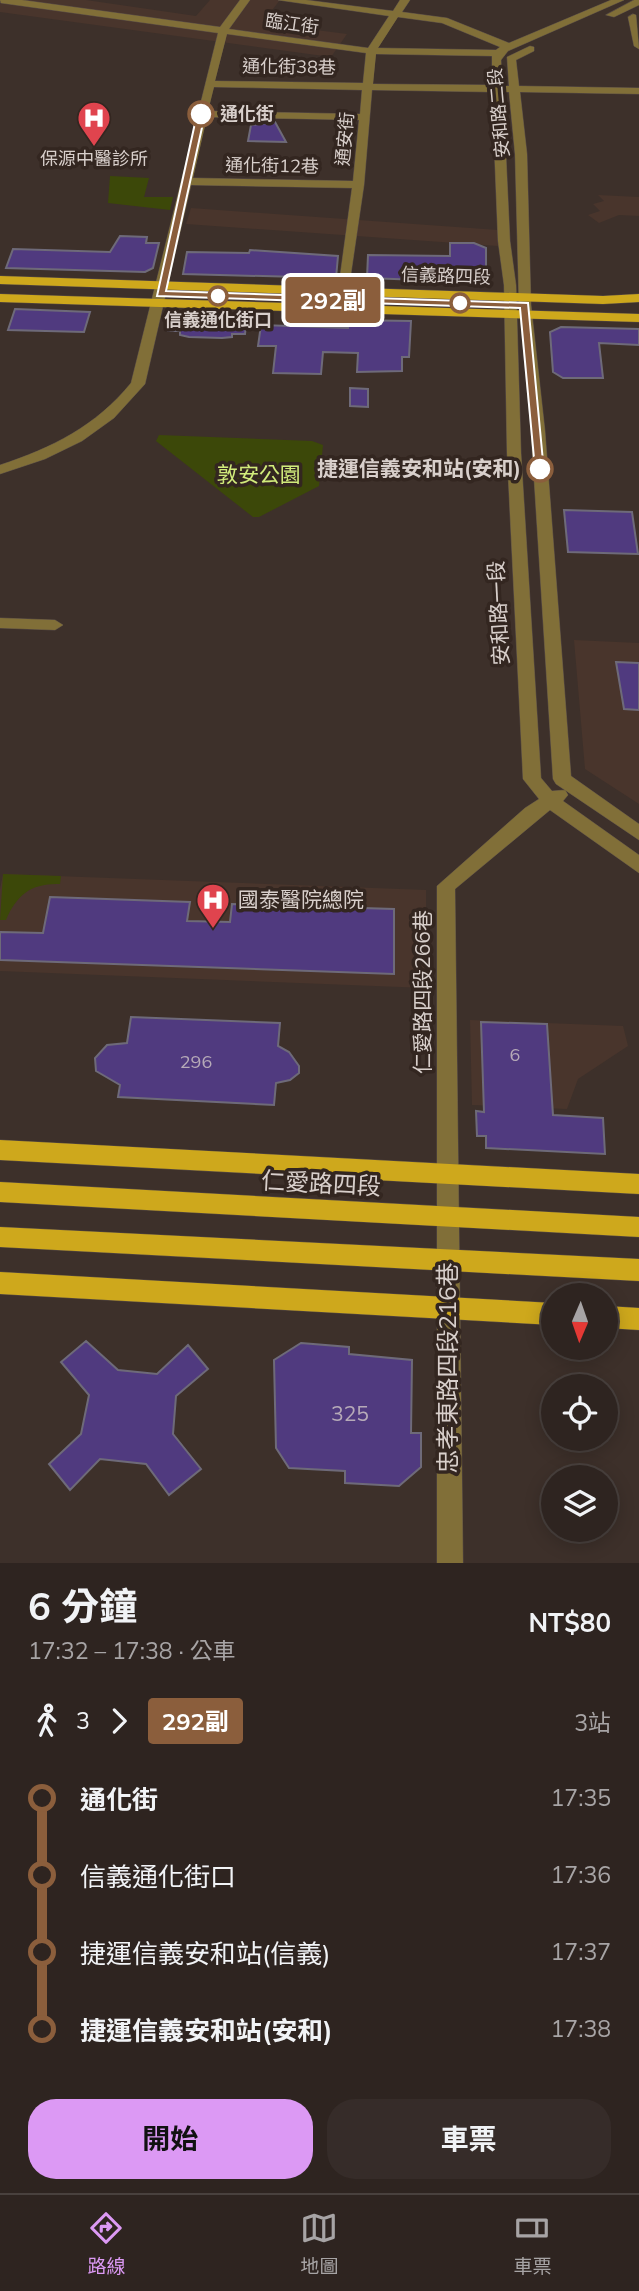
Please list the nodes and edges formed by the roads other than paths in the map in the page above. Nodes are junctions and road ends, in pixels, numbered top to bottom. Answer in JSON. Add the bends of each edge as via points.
{"nodes":[{"id":1,"x":1,"y":0,"type":"edge"},
{"id":2,"x":245,"y":0,"type":"edge"},
{"id":3,"x":283,"y":0,"type":"edge"},
{"id":4,"x":405,"y":0,"type":"edge"},
{"id":5,"x":619,"y":0,"type":"edge"},
{"id":6,"x":639,"y":1,"type":"edge"},
{"id":7,"x":396,"y":14,"type":"junction"},
{"id":8,"x":633,"y":17,"type":"dead end"},
{"id":9,"x":224,"y":30,"type":"junction"},
{"id":10,"x":639,"y":46,"type":"edge"},
{"id":11,"x":509,"y":47,"type":"junction"},
{"id":12,"x":371,"y":51,"type":"junction"},
{"id":13,"x":498,"y":53,"type":"junction"},
{"id":14,"x":210,"y":84,"type":"junction"},
{"id":15,"x":368,"y":86,"type":"junction"},
{"id":16,"x":497,"y":88,"type":"junction"},
{"id":17,"x":512,"y":89,"type":"junction"},
{"id":18,"x":639,"y":91,"type":"edge"},
{"id":19,"x":201,"y":114,"type":"junction"},
{"id":20,"x":364,"y":117,"type":"junction"},
{"id":21,"x":186,"y":181,"type":"junction"},
{"id":22,"x":358,"y":185,"type":"junction"},
{"id":23,"x":0,"y":280,"type":"edge"},
{"id":24,"x":163,"y":285,"type":"junction"},
{"id":25,"x":344,"y":290,"type":"junction"},
{"id":26,"x":0,"y":298,"type":"edge"},
{"id":27,"x":639,"y":298,"type":"edge"},
{"id":28,"x":158,"y":303,"type":"junction"},
{"id":29,"x":510,"y":305,"type":"junction"},
{"id":30,"x":525,"y":305,"type":"junction"},
{"id":31,"x":639,"y":318,"type":"edge"},
{"id":32,"x":0,"y":470,"type":"edge"},
{"id":33,"x":0,"y":623,"type":"edge"},
{"id":34,"x":55,"y":625,"type":"dead end"},
{"id":35,"x":571,"y":787,"type":"junction"},
{"id":36,"x":549,"y":800,"type":"junction"},
{"id":37,"x":639,"y":832,"type":"edge"},
{"id":38,"x":639,"y":866,"type":"edge"},
{"id":39,"x":0,"y":1150,"type":"edge"},
{"id":40,"x":446,"y":1173,"type":"junction"},
{"id":41,"x":639,"y":1184,"type":"edge"},
{"id":42,"x":0,"y":1192,"type":"edge"},
{"id":43,"x":447,"y":1217,"type":"junction"},
{"id":44,"x":639,"y":1227,"type":"edge"},
{"id":45,"x":0,"y":1237,"type":"edge"},
{"id":46,"x":448,"y":1260,"type":"junction"},
{"id":47,"x":639,"y":1269,"type":"edge"},
{"id":48,"x":0,"y":1283,"type":"edge"},
{"id":49,"x":448,"y":1307,"type":"junction"},
{"id":50,"x":541,"y":1313,"type":"edge"},
{"id":51,"x":618,"y":1318,"type":"edge"},
{"id":52,"x":639,"y":1319,"type":"edge"},
{"id":53,"x":450,"y":1563,"type":"edge"}],
"edges":[{"from":1,"to":9,"type":"street","name":"臨江街"},
{"from":2,"to":9,"type":"street"},
{"from":3,"to":7,"type":"street"},
{"from":4,"to":7,"type":"street","name":"通安街"},
{"from":5,"to":11,"type":"street","name":"安和路二段"},
{"from":6,"to":17,"type":"street","name":"安和路二段","via":[[513,56]]},
{"from":7,"to":11,"type":"street","via":[[444,20]]},
{"from":7,"to":12,"type":"street","name":"通安街"},
{"from":8,"to":10,"type":"street"},
{"from":9,"to":12,"type":"street","name":"臨江街"},
{"from":9,"to":14,"type":"street"},
{"from":11,"to":13,"type":"street","name":"安和路二段"},
{"from":12,"to":13,"type":"street","name":"臨江街"},
{"from":12,"to":15,"type":"street","name":"通安街"},
{"from":13,"to":16,"type":"street","name":"安和路二段"},
{"from":14,"to":15,"type":"street","name":"通化街38巷"},
{"from":14,"to":19,"type":"street"},
{"from":15,"to":16,"type":"street","name":"通化街38巷"},
{"from":15,"to":20,"type":"street","name":"通安街"},
{"from":16,"to":17,"type":"street","name":"通化街38巷"},
{"from":16,"to":29,"type":"street","name":"安和路二段"},
{"from":17,"to":18,"type":"street","name":"通化街38巷"},
{"from":17,"to":30,"type":"street","name":"安和路二段","via":[[521,154]]},
{"from":19,"to":20,"type":"street"},
{"from":19,"to":21,"type":"street"},
{"from":20,"to":22,"type":"street","name":"通安街"},
{"from":21,"to":22,"type":"street","name":"通化街12巷"},
{"from":21,"to":24,"type":"street"},
{"from":22,"to":25,"type":"street","name":"通安街"},
{"from":23,"to":24,"type":"main road","name":"信義路四段"},
{"from":24,"to":25,"type":"main road","name":"信義路四段"},
{"from":24,"to":28,"type":"street"},
{"from":25,"to":29,"type":"main road","name":"信義路四段"},
{"from":26,"to":28,"type":"main road","name":"信義路四段"},
{"from":27,"to":30,"type":"main road","name":"信義路四段"},
{"from":28,"to":29,"type":"main road","name":"信義路四段"},
{"from":28,"to":32,"type":"street","via":[[142,376],[113,414],[59,449]]},
{"from":29,"to":30,"type":"main road","name":"信義路四段"},
{"from":29,"to":36,"type":"street","name":"安和路一段","via":[[531,773]]},
{"from":30,"to":31,"type":"main road","name":"信義路四段"},
{"from":30,"to":35,"type":"street","via":[[562,779]]},
{"from":33,"to":34,"type":"street"},
{"from":35,"to":36,"type":"street","name":"仁愛路四段266巷"},
{"from":35,"to":37,"type":"street"},
{"from":36,"to":38,"type":"street","name":"安和路一段","via":[[618,846]]},
{"from":36,"to":40,"type":"street","name":"仁愛路四段266巷","via":[[446,886]]},
{"from":39,"to":40,"type":"main road","name":"仁愛路四段"},
{"from":40,"to":41,"type":"main road","name":"仁愛路四段"},
{"from":40,"to":43,"type":"street","name":"忠孝東路四段216巷"},
{"from":42,"to":43,"type":"main road","name":"仁愛路四段"},
{"from":43,"to":44,"type":"main road","name":"仁愛路四段"},
{"from":43,"to":46,"type":"street","name":"忠孝東路四段216巷"},
{"from":45,"to":46,"type":"main road"},
{"from":46,"to":47,"type":"main road"},
{"from":46,"to":49,"type":"street","name":"忠孝東路四段216巷"},
{"from":48,"to":49,"type":"main road"},
{"from":49,"to":50,"type":"main road"},
{"from":49,"to":53,"type":"street","name":"忠孝東路四段216巷"},
{"from":51,"to":52,"type":"main road"}]}
